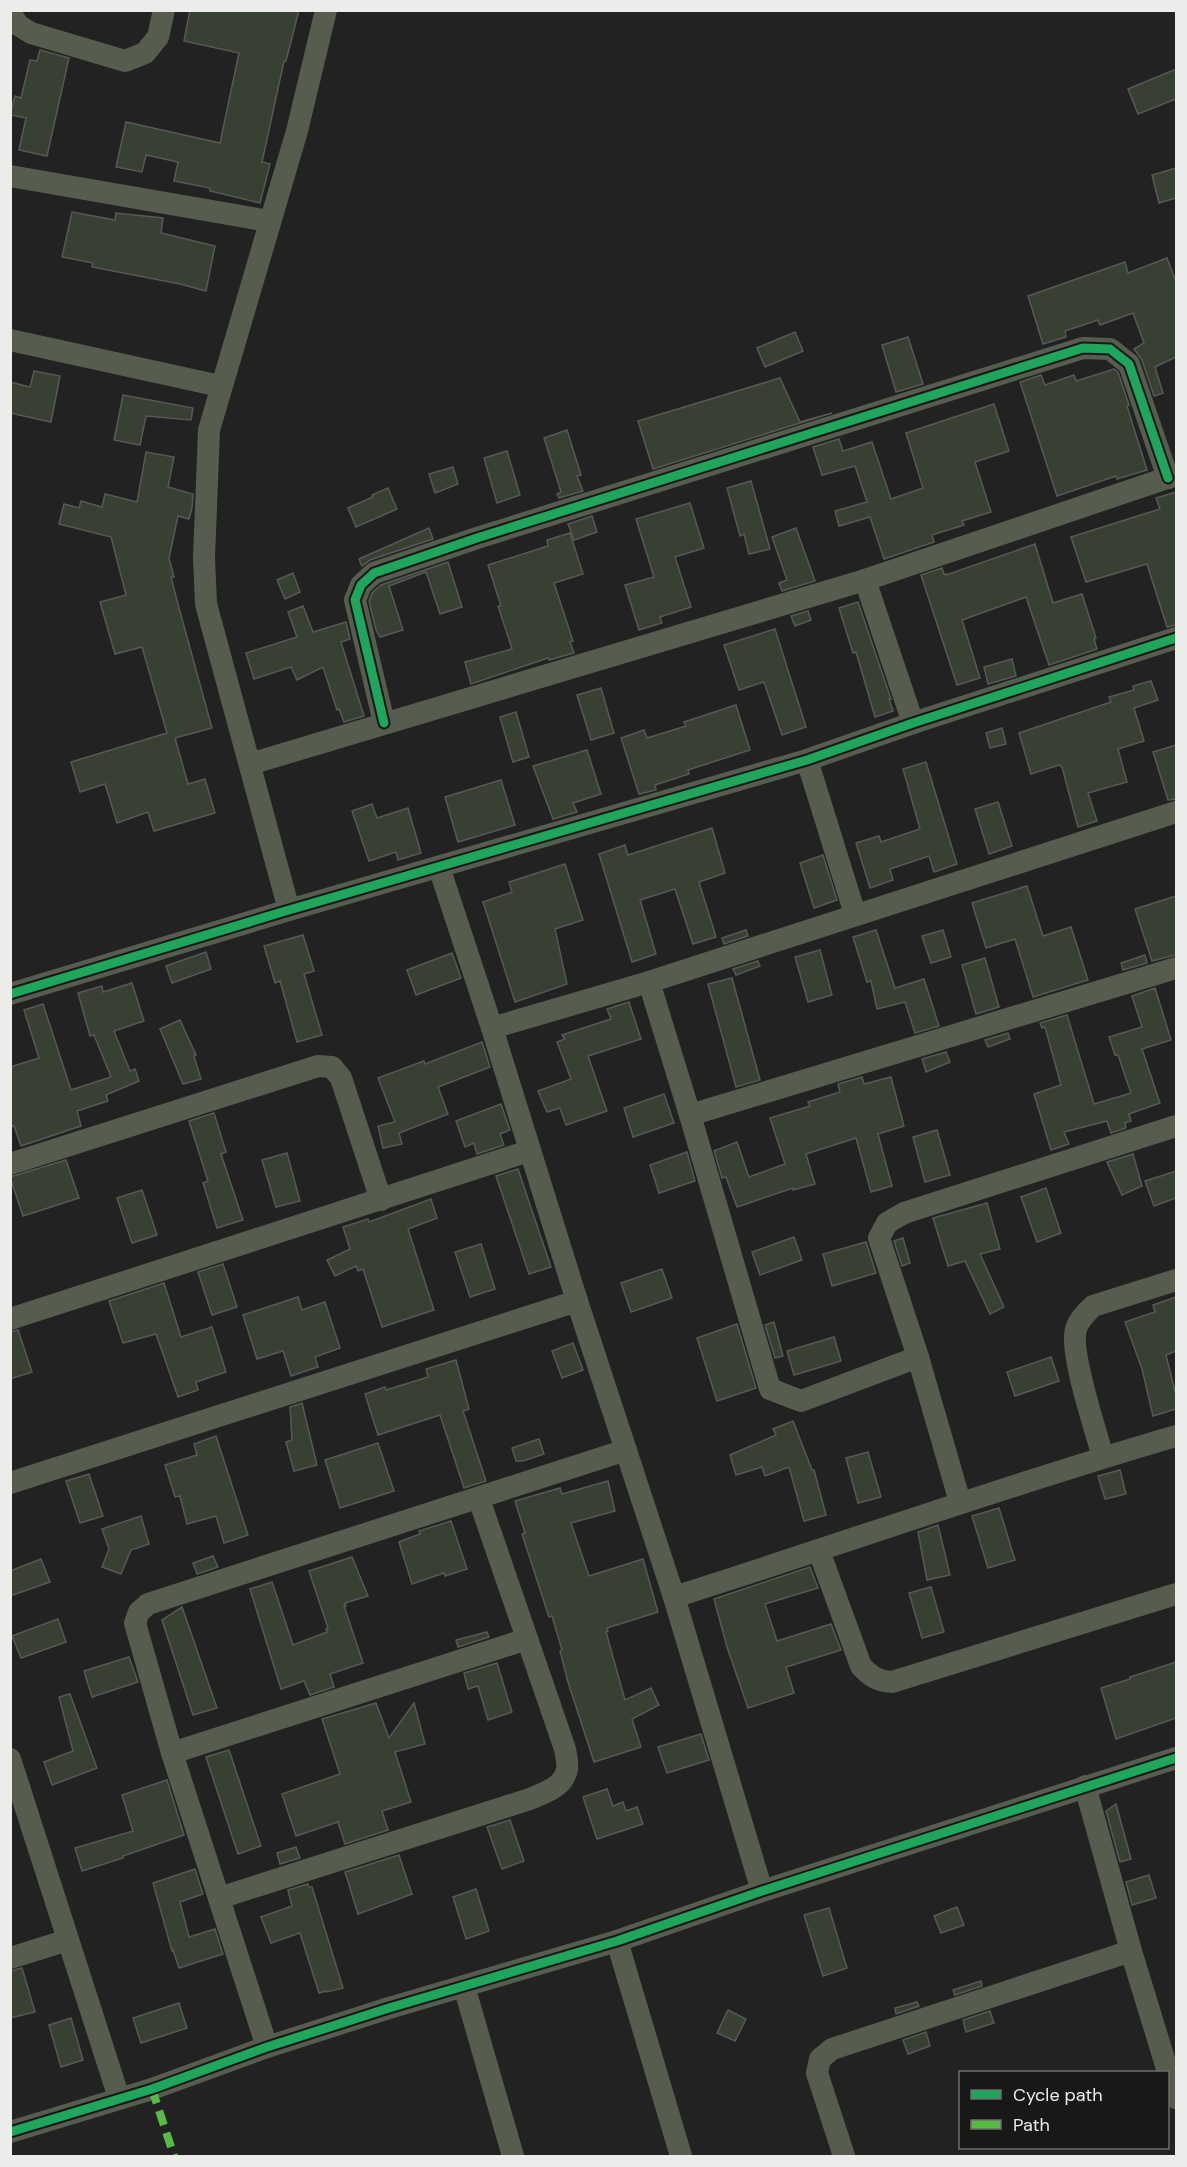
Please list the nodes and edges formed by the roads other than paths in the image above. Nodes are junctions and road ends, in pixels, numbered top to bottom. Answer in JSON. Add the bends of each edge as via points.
{"nodes":[{"id":1,"x":164,"y":10,"type":"edge"},
{"id":2,"x":326,"y":10,"type":"edge"},
{"id":3,"x":11,"y":12,"type":"edge"},
{"id":4,"x":10,"y":176,"type":"edge"},
{"id":5,"x":269,"y":222,"type":"junction"},
{"id":6,"x":10,"y":340,"type":"edge"},
{"id":7,"x":220,"y":386,"type":"junction"},
{"id":8,"x":1172,"y":476,"type":"edge"},
{"id":9,"x":865,"y":580,"type":"junction"},
{"id":10,"x":1176,"y":638,"type":"edge"},
{"id":11,"x":384,"y":723,"type":"junction"},
{"id":12,"x":914,"y":723,"type":"junction"},
{"id":13,"x":807,"y":760,"type":"junction"},
{"id":14,"x":250,"y":764,"type":"junction"},
{"id":15,"x":1176,"y":812,"type":"edge"},
{"id":16,"x":439,"y":867,"type":"junction"},
{"id":17,"x":289,"y":910,"type":"junction"},
{"id":18,"x":855,"y":914,"type":"junction"},
{"id":19,"x":1176,"y":968,"type":"edge"},
{"id":20,"x":649,"y":982,"type":"junction"},
{"id":21,"x":10,"y":994,"type":"edge"},
{"id":22,"x":492,"y":1029,"type":"junction"},
{"id":23,"x":690,"y":1115,"type":"junction"},
{"id":24,"x":1176,"y":1126,"type":"edge"},
{"id":25,"x":529,"y":1151,"type":"junction"},
{"id":26,"x":10,"y":1164,"type":"edge"},
{"id":27,"x":381,"y":1200,"type":"junction"},
{"id":28,"x":1176,"y":1280,"type":"edge"},
{"id":29,"x":577,"y":1301,"type":"junction"},
{"id":30,"x":10,"y":1319,"type":"edge"},
{"id":31,"x":918,"y":1357,"type":"junction"},
{"id":32,"x":1176,"y":1436,"type":"edge"},
{"id":33,"x":626,"y":1450,"type":"junction"},
{"id":34,"x":1103,"y":1457,"type":"junction"},
{"id":35,"x":12,"y":1475,"type":"edge"},
{"id":36,"x":479,"y":1499,"type":"junction"},
{"id":37,"x":960,"y":1502,"type":"junction"},
{"id":38,"x":819,"y":1551,"type":"junction"},
{"id":39,"x":1176,"y":1594,"type":"edge"},
{"id":40,"x":674,"y":1597,"type":"junction"},
{"id":41,"x":527,"y":1639,"type":"junction"},
{"id":42,"x":172,"y":1753,"type":"junction"},
{"id":43,"x":1176,"y":1758,"type":"edge"},
{"id":44,"x":10,"y":1759,"type":"edge"},
{"id":45,"x":1085,"y":1786,"type":"junction"},
{"id":46,"x":762,"y":1891,"type":"junction"},
{"id":47,"x":219,"y":1898,"type":"junction"},
{"id":48,"x":68,"y":1940,"type":"junction"},
{"id":49,"x":617,"y":1941,"type":"junction"},
{"id":50,"x":1131,"y":1951,"type":"junction"},
{"id":51,"x":10,"y":1958,"type":"edge"},
{"id":52,"x":464,"y":1986,"type":"junction"},
{"id":53,"x":267,"y":2047,"type":"junction"},
{"id":54,"x":1168,"y":2071,"type":"edge"},
{"id":55,"x":1169,"y":2075,"type":"edge"},
{"id":56,"x":119,"y":2098,"type":"junction"},
{"id":57,"x":1176,"y":2098,"type":"edge"},
{"id":58,"x":10,"y":2132,"type":"edge"},
{"id":59,"x":509,"y":2155,"type":"edge"},
{"id":60,"x":681,"y":2157,"type":"edge"},
{"id":61,"x":844,"y":2157,"type":"edge"}],
"edges":[{"from":1,"to":3,"type":"street","via":[[158,37],[145,53],[125,60],[31,33],[18,25]]},
{"from":2,"to":5,"type":"street","via":[[297,130]]},
{"from":4,"to":5,"type":"street"},
{"from":5,"to":7,"type":"street"},
{"from":6,"to":7,"type":"street"},
{"from":7,"to":14,"type":"street","via":[[209,430],[206,604]]},
{"from":8,"to":9,"type":"street"},
{"from":8,"to":11,"type":"street","via":[[1129,364],[1110,349],[1083,348],[1037,362],[374,573],[361,585],[355,600]]},
{"from":9,"to":11,"type":"street"},
{"from":9,"to":12,"type":"street"},
{"from":10,"to":12,"type":"street"},
{"from":11,"to":14,"type":"street"},
{"from":12,"to":13,"type":"street"},
{"from":13,"to":16,"type":"street"},
{"from":13,"to":18,"type":"street"},
{"from":14,"to":17,"type":"street"},
{"from":15,"to":18,"type":"street"},
{"from":16,"to":17,"type":"street"},
{"from":16,"to":22,"type":"street"},
{"from":17,"to":21,"type":"street"},
{"from":18,"to":20,"type":"street"},
{"from":19,"to":23,"type":"street"},
{"from":20,"to":22,"type":"street"},
{"from":20,"to":23,"type":"street"},
{"from":22,"to":25,"type":"street"},
{"from":23,"to":31,"type":"street","via":[[770,1389],[801,1401]]},
{"from":24,"to":31,"type":"street","via":[[904,1213],[887,1223],[879,1238]]},
{"from":25,"to":27,"type":"street"},
{"from":25,"to":29,"type":"street"},
{"from":26,"to":27,"type":"street","via":[[318,1066],[332,1067],[341,1078]]},
{"from":27,"to":30,"type":"street"},
{"from":28,"to":34,"type":"street","via":[[1093,1306],[1076,1330],[1077,1362]]},
{"from":29,"to":33,"type":"street"},
{"from":29,"to":35,"type":"street"},
{"from":31,"to":37,"type":"street"},
{"from":32,"to":34,"type":"street"},
{"from":33,"to":36,"type":"street"},
{"from":33,"to":40,"type":"street"},
{"from":34,"to":37,"type":"street"},
{"from":36,"to":41,"type":"street"},
{"from":36,"to":42,"type":"street","via":[[148,1604],[135,1623]]},
{"from":37,"to":38,"type":"street"},
{"from":38,"to":39,"type":"street","via":[[861,1666],[880,1681],[892,1682]]},
{"from":38,"to":40,"type":"street"},
{"from":40,"to":46,"type":"street"},
{"from":41,"to":42,"type":"street"},
{"from":41,"to":47,"type":"street","via":[[565,1749],[567,1769],[561,1783],[530,1799]]},
{"from":42,"to":47,"type":"street"},
{"from":43,"to":45,"type":"street"},
{"from":44,"to":48,"type":"street"},
{"from":45,"to":46,"type":"street"},
{"from":45,"to":50,"type":"street"},
{"from":46,"to":49,"type":"street"},
{"from":47,"to":53,"type":"street"},
{"from":48,"to":51,"type":"street"},
{"from":48,"to":56,"type":"street"},
{"from":49,"to":52,"type":"street"},
{"from":49,"to":60,"type":"street"},
{"from":50,"to":54,"type":"street"},
{"from":50,"to":61,"type":"street","via":[[832,2049],[820,2059],[817,2073]]},
{"from":52,"to":53,"type":"street"},
{"from":52,"to":59,"type":"street"},
{"from":53,"to":56,"type":"street"},
{"from":55,"to":57,"type":"street"},
{"from":56,"to":58,"type":"street"}]}
